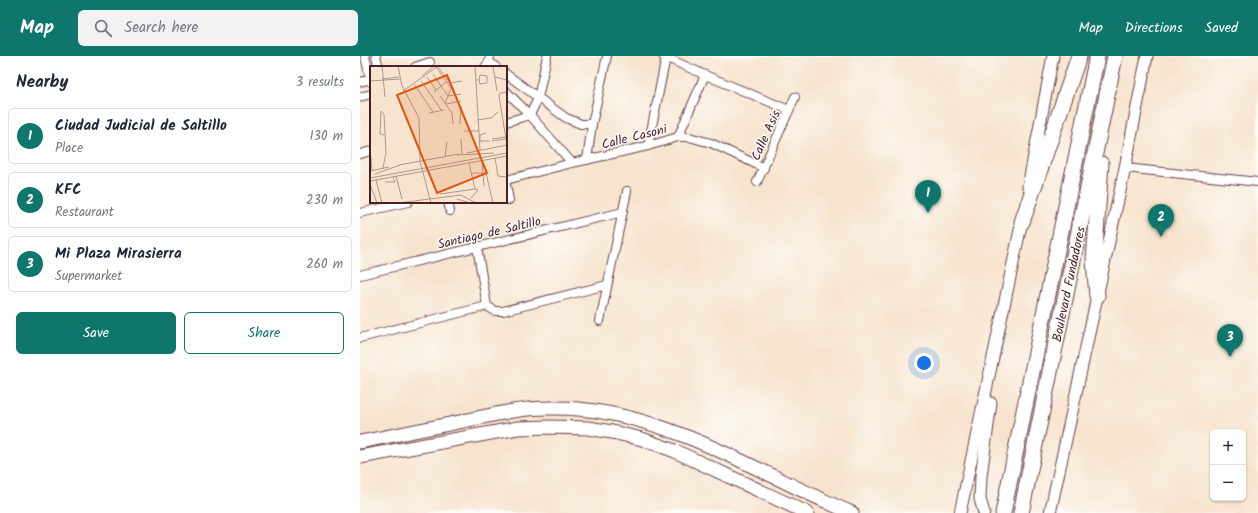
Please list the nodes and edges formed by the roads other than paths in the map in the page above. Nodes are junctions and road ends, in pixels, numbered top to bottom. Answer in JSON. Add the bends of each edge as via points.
{"nodes":[{"id":1,"x":365,"y":56,"type":"edge"},
{"id":2,"x":376,"y":56,"type":"edge"},
{"id":3,"x":547,"y":56,"type":"edge"},
{"id":4,"x":607,"y":56,"type":"edge"},
{"id":5,"x":1053,"y":56,"type":"edge"},
{"id":6,"x":1079,"y":56,"type":"edge"},
{"id":7,"x":1097,"y":56,"type":"edge"},
{"id":8,"x":1115,"y":56,"type":"edge"},
{"id":9,"x":1147,"y":56,"type":"edge"},
{"id":10,"x":664,"y":57,"type":"edge"},
{"id":11,"x":432,"y":62,"type":"edge"},
{"id":12,"x":379,"y":66,"type":"edge"},
{"id":13,"x":418,"y":66,"type":"edge"},
{"id":14,"x":507,"y":75,"type":"edge"},
{"id":15,"x":705,"y":75,"type":"junction"},
{"id":16,"x":370,"y":76,"type":"edge"},
{"id":17,"x":370,"y":80,"type":"edge"},
{"id":18,"x":360,"y":82,"type":"edge"},
{"id":19,"x":507,"y":92,"type":"edge"},
{"id":20,"x":370,"y":94,"type":"edge"},
{"id":21,"x":360,"y":97,"type":"edge"},
{"id":22,"x":795,"y":97,"type":"dead end"},
{"id":23,"x":538,"y":98,"type":"junction"},
{"id":24,"x":789,"y":110,"type":"junction"},
{"id":25,"x":1104,"y":110,"type":"junction"},
{"id":26,"x":530,"y":115,"type":"junction"},
{"id":27,"x":507,"y":122,"type":"edge"},
{"id":28,"x":592,"y":124,"type":"junction"},
{"id":29,"x":678,"y":137,"type":"junction"},
{"id":30,"x":648,"y":146,"type":"junction"},
{"id":31,"x":370,"y":151,"type":"edge"},
{"id":32,"x":360,"y":154,"type":"edge"},
{"id":33,"x":587,"y":160,"type":"junction"},
{"id":34,"x":572,"y":163,"type":"junction"},
{"id":35,"x":764,"y":168,"type":"junction"},
{"id":36,"x":1125,"y":168,"type":"junction"},
{"id":37,"x":507,"y":180,"type":"edge"},
{"id":38,"x":757,"y":182,"type":"dead end"},
{"id":39,"x":1258,"y":182,"type":"edge"},
{"id":40,"x":507,"y":189,"type":"edge"},
{"id":41,"x":628,"y":190,"type":"dead end"},
{"id":42,"x":510,"y":200,"type":"dead end"},
{"id":43,"x":404,"y":203,"type":"edge"},
{"id":44,"x":448,"y":203,"type":"edge"},
{"id":45,"x":450,"y":211,"type":"dead end"},
{"id":46,"x":623,"y":212,"type":"junction"},
{"id":47,"x":360,"y":213,"type":"edge"},
{"id":48,"x":1022,"y":222,"type":"junction"},
{"id":49,"x":477,"y":247,"type":"junction"},
{"id":50,"x":360,"y":275,"type":"edge"},
{"id":51,"x":608,"y":285,"type":"junction"},
{"id":52,"x":1097,"y":296,"type":"junction"},
{"id":53,"x":487,"y":306,"type":"junction"},
{"id":54,"x":600,"y":321,"type":"dead end"},
{"id":55,"x":360,"y":338,"type":"edge"},
{"id":56,"x":996,"y":347,"type":"junction"},
{"id":57,"x":360,"y":442,"type":"edge"},
{"id":58,"x":360,"y":457,"type":"edge"},
{"id":59,"x":1055,"y":490,"type":"junction"},
{"id":60,"x":807,"y":513,"type":"edge"},
{"id":61,"x":852,"y":513,"type":"edge"},
{"id":62,"x":960,"y":513,"type":"edge"},
{"id":63,"x":984,"y":513,"type":"edge"},
{"id":64,"x":1003,"y":513,"type":"edge"},
{"id":65,"x":1021,"y":513,"type":"edge"},
{"id":66,"x":1042,"y":513,"type":"edge"},
{"id":67,"x":1050,"y":513,"type":"edge"}],
"edges":[{"from":1,"to":16,"type":"street"},
{"from":2,"to":12,"type":"street"},
{"from":3,"to":23,"type":"street"},
{"from":4,"to":28,"type":"street"},
{"from":5,"to":48,"type":"main road"},
{"from":6,"to":48,"type":"highway"},
{"from":7,"to":64,"type":"highway","name":"Boulevard Fundadores"},
{"from":8,"to":25,"type":"highway","name":"Boulevard Fundadores"},
{"from":9,"to":36,"type":"main road"},
{"from":10,"to":15,"type":"street"},
{"from":10,"to":30,"type":"street"},
{"from":11,"to":13,"type":"street"},
{"from":14,"to":23,"type":"street"},
{"from":15,"to":24,"type":"street"},
{"from":15,"to":29,"type":"street"},
{"from":17,"to":18,"type":"street"},
{"from":19,"to":26,"type":"street"},
{"from":20,"to":21,"type":"street"},
{"from":22,"to":24,"type":"street","name":"Calle Asis"},
{"from":23,"to":26,"type":"street"},
{"from":23,"to":28,"type":"street","via":[[566,118],[581,124]]},
{"from":24,"to":35,"type":"street","name":"Calle Asis"},
{"from":25,"to":52,"type":"highway","via":[[1095,238],[1094,270]]},
{"from":25,"to":65,"type":"highway","name":"Boulevard Fundadores"},
{"from":26,"to":27,"type":"street"},
{"from":26,"to":34,"type":"street"},
{"from":28,"to":33,"type":"street"},
{"from":29,"to":30,"type":"street","name":"Calle Casoni"},
{"from":29,"to":35,"type":"street","name":"Calle Casoni","via":[[711,143]]},
{"from":30,"to":33,"type":"street","name":"Calle Casoni"},
{"from":31,"to":32,"type":"street"},
{"from":33,"to":34,"type":"street","name":"Calle Casoni"},
{"from":34,"to":37,"type":"street","name":"Calle Casoni"},
{"from":35,"to":38,"type":"street","name":"Calle Asis"},
{"from":36,"to":39,"type":"street"},
{"from":36,"to":52,"type":"main road"},
{"from":40,"to":42,"type":"street"},
{"from":41,"to":46,"type":"street"},
{"from":43,"to":47,"type":"street"},
{"from":44,"to":45,"type":"street"},
{"from":46,"to":49,"type":"street","name":"Santiago de Saltillo"},
{"from":46,"to":51,"type":"street"},
{"from":48,"to":56,"type":"main road"},
{"from":49,"to":50,"type":"street","name":"Santiago de Saltillo"},
{"from":49,"to":53,"type":"street"},
{"from":51,"to":53,"type":"street","via":[[503,312]]},
{"from":51,"to":54,"type":"street"},
{"from":52,"to":59,"type":"main road"},
{"from":53,"to":55,"type":"street"},
{"from":56,"to":62,"type":"main road"},
{"from":56,"to":63,"type":"main road","via":[[994,382],[981,476],[980,498]]},
{"from":57,"to":61,"type":"main road","via":[[516,410],[548,408],[609,413],[640,420],[706,445]]},
{"from":58,"to":60,"type":"main road","via":[[518,428],[588,428],[642,439],[675,451]]},
{"from":59,"to":66,"type":"main road"},
{"from":59,"to":67,"type":"main road"}]}
